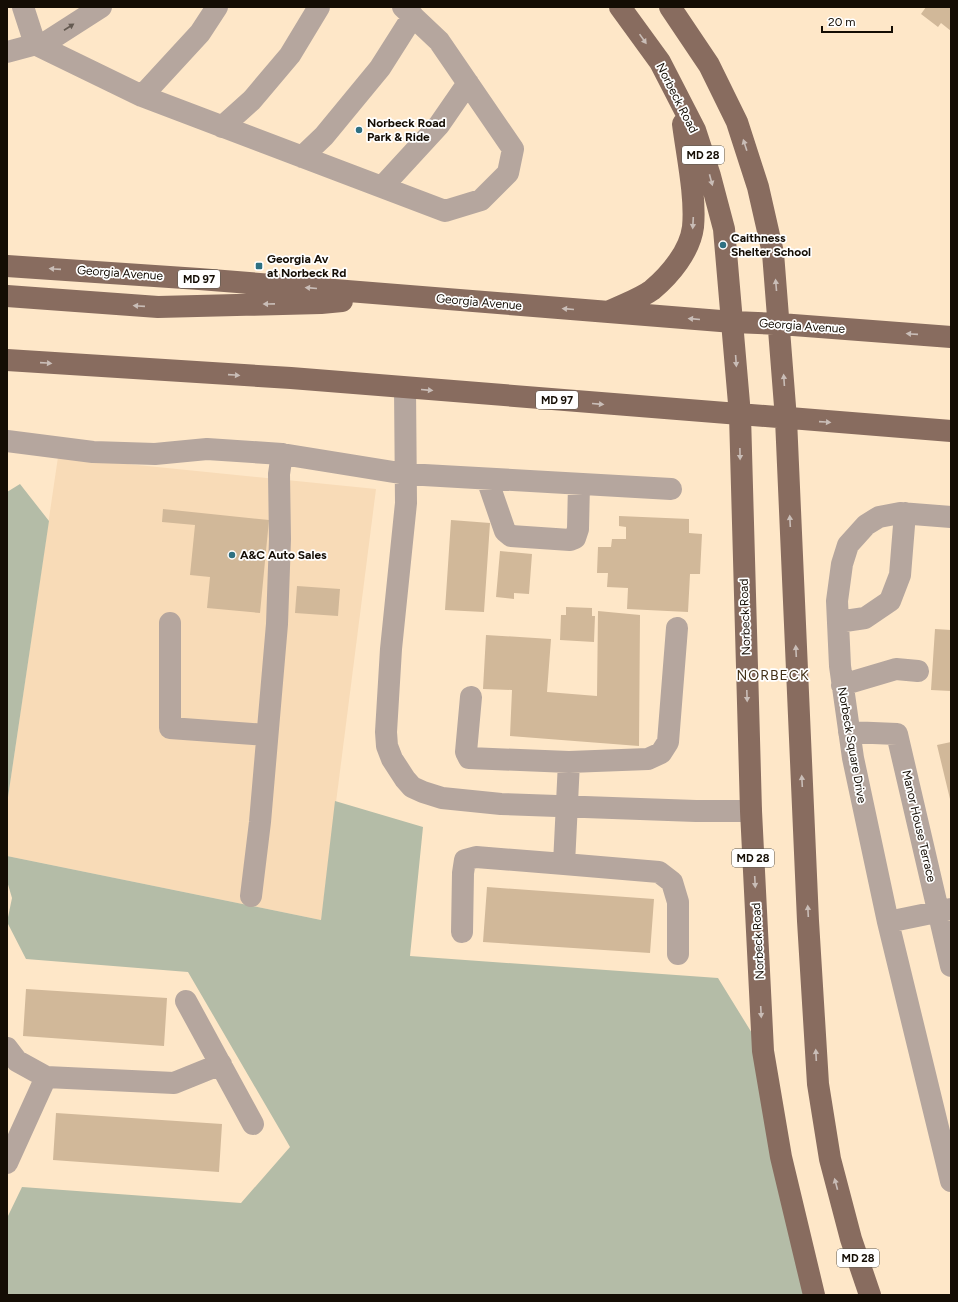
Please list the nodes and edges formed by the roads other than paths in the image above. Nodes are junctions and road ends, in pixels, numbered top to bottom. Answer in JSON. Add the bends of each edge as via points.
{"nodes":[{"id":1,"x":23,"y":7,"type":"edge"},
{"id":2,"x":101,"y":7,"type":"edge"},
{"id":3,"x":217,"y":7,"type":"edge"},
{"id":4,"x":319,"y":7,"type":"edge"},
{"id":5,"x":620,"y":7,"type":"edge"},
{"id":6,"x":670,"y":7,"type":"edge"},
{"id":7,"x":408,"y":12,"type":"edge"},
{"id":8,"x":35,"y":44,"type":"junction"},
{"id":9,"x":7,"y":52,"type":"edge"},
{"id":10,"x":468,"y":83,"type":"junction"},
{"id":11,"x":142,"y":96,"type":"junction"},
{"id":12,"x":680,"y":101,"type":"junction"},
{"id":13,"x":222,"y":127,"type":"junction"},
{"id":14,"x":302,"y":157,"type":"junction"},
{"id":15,"x":382,"y":187,"type":"junction"},
{"id":16,"x":7,"y":266,"type":"edge"},
{"id":17,"x":391,"y":294,"type":"junction"},
{"id":18,"x":7,"y":296,"type":"edge"},
{"id":19,"x":607,"y":312,"type":"junction"},
{"id":20,"x":733,"y":322,"type":"junction"},
{"id":21,"x":780,"y":324,"type":"junction"},
{"id":22,"x":951,"y":338,"type":"edge"},
{"id":23,"x":7,"y":360,"type":"edge"},
{"id":24,"x":405,"y":388,"type":"junction"},
{"id":25,"x":740,"y":415,"type":"junction"},
{"id":26,"x":786,"y":419,"type":"junction"},
{"id":27,"x":951,"y":431,"type":"edge"},
{"id":28,"x":7,"y":441,"type":"edge"},
{"id":29,"x":282,"y":454,"type":"junction"},
{"id":30,"x":406,"y":474,"type":"junction"},
{"id":31,"x":487,"y":479,"type":"junction"},
{"id":32,"x":579,"y":484,"type":"junction"},
{"id":33,"x":672,"y":489,"type":"dead end"},
{"id":34,"x":905,"y":513,"type":"junction"},
{"id":35,"x":951,"y":518,"type":"edge"},
{"id":36,"x":838,"y":622,"type":"junction"},
{"id":37,"x":170,"y":623,"type":"dead end"},
{"id":38,"x":677,"y":628,"type":"dead end"},
{"id":39,"x":918,"y":671,"type":"dead end"},
{"id":40,"x":842,"y":685,"type":"junction"},
{"id":41,"x":472,"y":697,"type":"dead end"},
{"id":42,"x":849,"y":732,"type":"junction"},
{"id":43,"x":267,"y":734,"type":"junction"},
{"id":44,"x":569,"y":762,"type":"junction"},
{"id":45,"x":566,"y":806,"type":"junction"},
{"id":46,"x":751,"y":811,"type":"junction"},
{"id":47,"x":564,"y":864,"type":"junction"},
{"id":48,"x":251,"y":896,"type":"dead end"},
{"id":49,"x":945,"y":910,"type":"edge"},
{"id":50,"x":888,"y":922,"type":"junction"},
{"id":51,"x":462,"y":932,"type":"dead end"},
{"id":52,"x":678,"y":954,"type":"dead end"},
{"id":53,"x":951,"y":966,"type":"edge"},
{"id":54,"x":186,"y":1001,"type":"dead end"},
{"id":55,"x":7,"y":1048,"type":"edge"},
{"id":56,"x":221,"y":1064,"type":"junction"},
{"id":57,"x":46,"y":1076,"type":"junction"},
{"id":58,"x":253,"y":1124,"type":"dead end"},
{"id":59,"x":7,"y":1163,"type":"edge"},
{"id":60,"x":951,"y":1181,"type":"edge"},
{"id":61,"x":814,"y":1295,"type":"edge"},
{"id":62,"x":870,"y":1295,"type":"edge"}],
"edges":[{"from":1,"to":8,"type":"street"},
{"from":8,"to":2,"type":"street","one_way":true,"via":[[48,41]]},
{"from":3,"to":11,"type":"street","via":[[200,33]]},
{"from":4,"to":13,"type":"street","via":[[290,55],[252,100]]},
{"from":5,"to":12,"type":"main road","name":"Norbeck Road","number":"MD 28","one_way":true,"via":[[660,62]]},
{"from":21,"to":6,"type":"main road","number":"MD 28","one_way":true,"via":[[774,253],[758,187],[738,122],[709,65]]},
{"from":7,"to":10,"type":"street","via":[[439,41]]},
{"from":7,"to":14,"type":"street","via":[[380,68],[324,136]]},
{"from":8,"to":9,"type":"street"},
{"from":8,"to":11,"type":"street"},
{"from":10,"to":15,"type":"street","via":[[439,125]]},
{"from":10,"to":15,"type":"street","via":[[513,149],[508,174],[481,200],[445,211]]},
{"from":11,"to":13,"type":"street"},
{"from":12,"to":19,"type":"main road","one_way":true,"via":[[693,207],[693,228],[685,251],[669,274],[651,291]]},
{"from":12,"to":20,"type":"main road","name":"Norbeck Road","number":"MD 28","one_way":true,"via":[[695,130],[724,229]]},
{"from":13,"to":14,"type":"street"},
{"from":14,"to":15,"type":"street"},
{"from":17,"to":16,"type":"main road","name":"Georgia Avenue","number":"MD 97","one_way":true},
{"from":17,"to":18,"type":"main road","one_way":true,"via":[[321,303],[158,307]]},
{"from":19,"to":17,"type":"main road","name":"Georgia Avenue","number":"MD 97","one_way":true},
{"from":20,"to":19,"type":"main road","name":"Georgia Avenue","number":"MD 97","one_way":true},
{"from":20,"to":21,"type":"main road","name":"Georgia Avenue","number":"MD 97"},
{"from":20,"to":25,"type":"main road","name":"Norbeck Road","number":"MD 28","one_way":true},
{"from":22,"to":21,"type":"main road","name":"Georgia Avenue","number":"MD 97","one_way":true},
{"from":26,"to":21,"type":"main road","number":"MD 28","one_way":true},
{"from":23,"to":24,"type":"main road","number":"MD 97","one_way":true},
{"from":24,"to":25,"type":"main road","number":"MD 97","one_way":true},
{"from":24,"to":30,"type":"street"},
{"from":25,"to":26,"type":"main road","number":"MD 97"},
{"from":25,"to":46,"type":"main road","name":"Norbeck Road","number":"MD 28","one_way":true},
{"from":26,"to":27,"type":"main road","number":"MD 97","one_way":true},
{"from":62,"to":26,"type":"main road","number":"MD 28","one_way":true,"via":[[851,1239],[830,1159],[818,1084]]},
{"from":28,"to":29,"type":"street","via":[[93,452],[155,454],[207,449]]},
{"from":29,"to":30,"type":"street"},
{"from":29,"to":43,"type":"street","via":[[279,474],[277,624]]},
{"from":30,"to":31,"type":"street"},
{"from":30,"to":45,"type":"street","via":[[406,503],[391,649],[386,732],[392,760],[412,787],[442,798],[501,804]]},
{"from":31,"to":32,"type":"street"},
{"from":31,"to":32,"type":"street","via":[[505,531],[511,536],[570,540],[575,538],[578,529]]},
{"from":32,"to":33,"type":"street"},
{"from":34,"to":35,"type":"street"},
{"from":34,"to":36,"type":"street","name":"Norbeck Square Drive","via":[[879,517],[866,525],[848,545],[842,564],[837,601]]},
{"from":34,"to":36,"type":"street","via":[[900,575],[890,601],[865,618]]},
{"from":36,"to":40,"type":"street","name":"Norbeck Square Drive"},
{"from":37,"to":43,"type":"street","via":[[170,728]]},
{"from":38,"to":44,"type":"street","via":[[668,742],[661,753],[648,759]]},
{"from":39,"to":40,"type":"street","via":[[896,669]]},
{"from":40,"to":42,"type":"street","name":"Norbeck Square Drive"},
{"from":41,"to":44,"type":"street","via":[[466,752],[469,758]]},
{"from":42,"to":49,"type":"street","name":"Manor House Terrace","via":[[897,734]]},
{"from":42,"to":50,"type":"street","name":"Norbeck Square Drive"},
{"from":43,"to":48,"type":"street"},
{"from":44,"to":45,"type":"street"},
{"from":45,"to":46,"type":"street","via":[[696,812]]},
{"from":45,"to":47,"type":"street"},
{"from":46,"to":61,"type":"main road","name":"Norbeck Road","number":"MD 28","one_way":true,"via":[[763,1051],[781,1157]]},
{"from":47,"to":51,"type":"street","via":[[476,857],[465,860]]},
{"from":47,"to":52,"type":"street","via":[[659,872],[672,882],[678,902]]},
{"from":49,"to":50,"type":"street"},
{"from":49,"to":53,"type":"street","name":"Manor House Terrace"},
{"from":50,"to":60,"type":"street","name":"Norbeck Square Drive"},
{"from":54,"to":56,"type":"street"},
{"from":55,"to":57,"type":"street","via":[[17,1061]]},
{"from":56,"to":57,"type":"street","via":[[174,1083]]},
{"from":56,"to":58,"type":"street"},
{"from":57,"to":59,"type":"street"}]}
